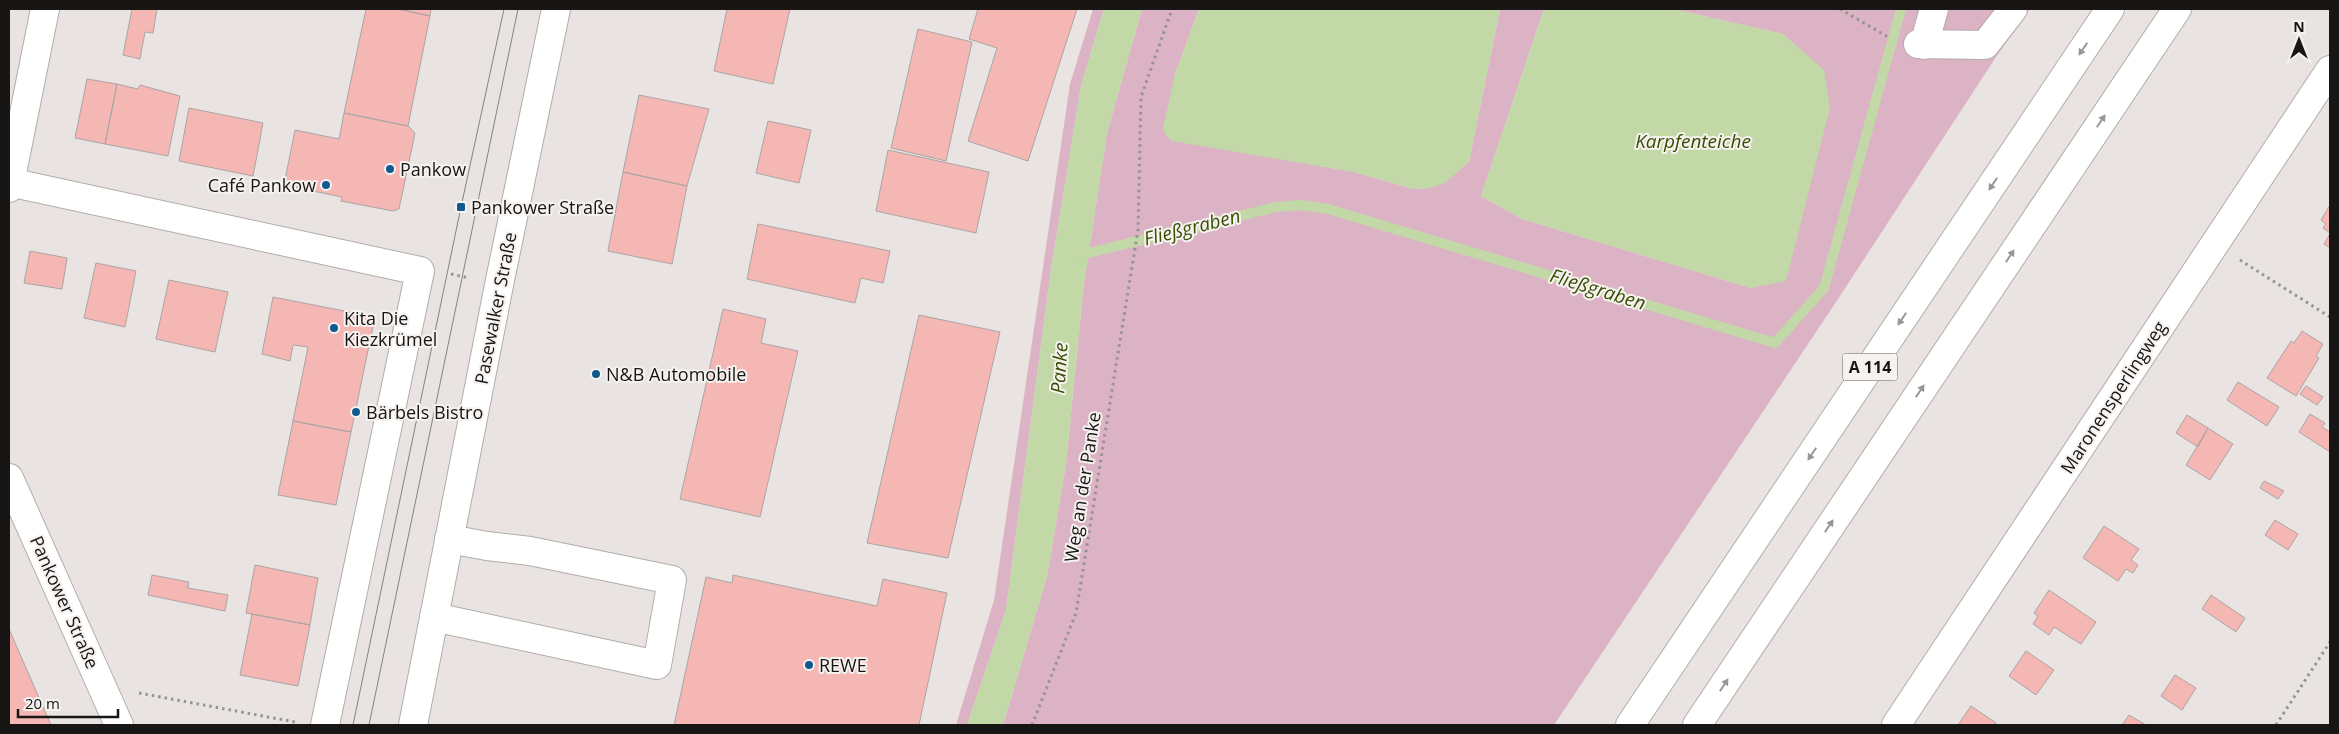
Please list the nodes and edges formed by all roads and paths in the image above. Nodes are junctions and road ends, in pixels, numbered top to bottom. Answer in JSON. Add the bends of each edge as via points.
{"nodes":[{"id":1,"x":45,"y":9,"type":"edge"},
{"id":2,"x":556,"y":9,"type":"edge"},
{"id":3,"x":1172,"y":9,"type":"edge"},
{"id":4,"x":1840,"y":9,"type":"edge"},
{"id":5,"x":1934,"y":9,"type":"edge"},
{"id":6,"x":2013,"y":9,"type":"edge"},
{"id":7,"x":2110,"y":9,"type":"edge"},
{"id":8,"x":2177,"y":9,"type":"edge"},
{"id":9,"x":1886,"y":36,"type":"dead end"},
{"id":10,"x":2330,"y":70,"type":"edge"},
{"id":11,"x":9,"y":184,"type":"edge"},
{"id":12,"x":2214,"y":244,"type":"junction"},
{"id":13,"x":447,"y":273,"type":"dead end"},
{"id":14,"x":499,"y":285,"type":"junction"},
{"id":15,"x":2330,"y":317,"type":"edge"},
{"id":16,"x":9,"y":478,"type":"edge"},
{"id":17,"x":449,"y":539,"type":"junction"},
{"id":18,"x":434,"y":617,"type":"junction"},
{"id":19,"x":2330,"y":642,"type":"edge"},
{"id":20,"x":102,"y":686,"type":"junction"},
{"id":21,"x":313,"y":724,"type":"edge"},
{"id":22,"x":120,"y":725,"type":"edge"},
{"id":23,"x":413,"y":725,"type":"edge"},
{"id":24,"x":1032,"y":725,"type":"edge"},
{"id":25,"x":1630,"y":725,"type":"edge"},
{"id":26,"x":1698,"y":725,"type":"edge"},
{"id":27,"x":1896,"y":725,"type":"edge"},
{"id":28,"x":2276,"y":725,"type":"edge"}],
"edges":[{"from":1,"to":11,"type":"main road"},
{"from":2,"to":14,"type":"main road","name":"Pasewalker Straße"},
{"from":3,"to":24,"type":"path","name":"Weg an der Panke","via":[[1141,97],[1136,248],[1076,613]]},
{"from":4,"to":9,"type":"path"},
{"from":5,"to":6,"type":"main road","via":[[1921,45],[1985,46]]},
{"from":7,"to":25,"type":"main road","number":"A 114","one_way":true},
{"from":26,"to":8,"type":"main road","number":"A 114","one_way":true},
{"from":10,"to":12,"type":"main road","name":"Maronensperlingweg"},
{"from":11,"to":21,"type":"main road","via":[[420,272]]},
{"from":12,"to":15,"type":"path"},
{"from":12,"to":27,"type":"main road","name":"Maronensperlingweg"},
{"from":13,"to":14,"type":"path"},
{"from":14,"to":17,"type":"main road","name":"Pasewalker Straße"},
{"from":16,"to":20,"type":"main road","name":"Pankower Straße"},
{"from":17,"to":18,"type":"main road","name":"Pasewalker Straße"},
{"from":17,"to":18,"type":"main road","via":[[530,551],[672,580],[657,664]]},
{"from":18,"to":23,"type":"main road","name":"Pasewalker Straße"},
{"from":19,"to":28,"type":"path"},
{"from":20,"to":21,"type":"path"},
{"from":20,"to":22,"type":"main road","name":"Pankower Straße"}]}
